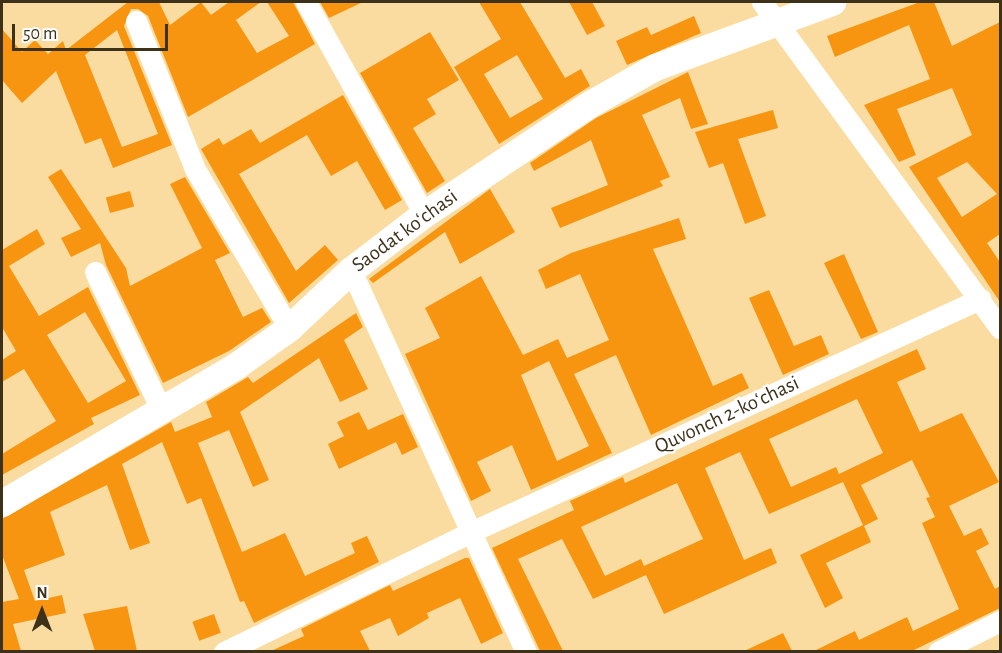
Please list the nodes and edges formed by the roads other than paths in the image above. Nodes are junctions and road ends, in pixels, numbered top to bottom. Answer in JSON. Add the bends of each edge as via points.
{"nodes":[{"id":1,"x":306,"y":2,"type":"edge"},
{"id":2,"x":832,"y":2,"type":"edge"},
{"id":3,"x":767,"y":12,"type":"edge"},
{"id":4,"x":136,"y":21,"type":"dead end"},
{"id":5,"x":424,"y":214,"type":"junction"},
{"id":6,"x":351,"y":270,"type":"junction"},
{"id":7,"x":95,"y":272,"type":"dead end"},
{"id":8,"x":980,"y":299,"type":"junction"},
{"id":9,"x":289,"y":328,"type":"junction"},
{"id":10,"x":1000,"y":328,"type":"edge"},
{"id":11,"x":160,"y":407,"type":"junction"},
{"id":12,"x":2,"y":503,"type":"edge"},
{"id":13,"x":473,"y":531,"type":"junction"},
{"id":14,"x":1000,"y":621,"type":"edge"},
{"id":15,"x":224,"y":651,"type":"edge"},
{"id":16,"x":526,"y":651,"type":"edge"},
{"id":17,"x":939,"y":651,"type":"edge"}],
"edges":[{"from":1,"to":5,"type":"street"},
{"from":2,"to":3,"type":"street","name":"Saodat koʻchasi"},
{"from":3,"to":5,"type":"street","name":"Saodat koʻchasi","via":[[588,105]]},
{"from":3,"to":8,"type":"street"},
{"from":4,"to":9,"type":"street","via":[[195,169]]},
{"from":5,"to":6,"type":"street","name":"Saodat koʻchasi"},
{"from":6,"to":9,"type":"street","name":"Saodat koʻchasi"},
{"from":6,"to":13,"type":"street"},
{"from":7,"to":11,"type":"street"},
{"from":8,"to":10,"type":"street"},
{"from":8,"to":13,"type":"street","name":"Quvonch 2-koʻchasi"},
{"from":9,"to":11,"type":"street","name":"Saodat koʻchasi","via":[[237,365]]},
{"from":11,"to":12,"type":"street","name":"Saodat koʻchasi"},
{"from":13,"to":15,"type":"street","name":"Quvonch 2-koʻchasi"},
{"from":13,"to":16,"type":"street"},
{"from":14,"to":17,"type":"street"}]}
